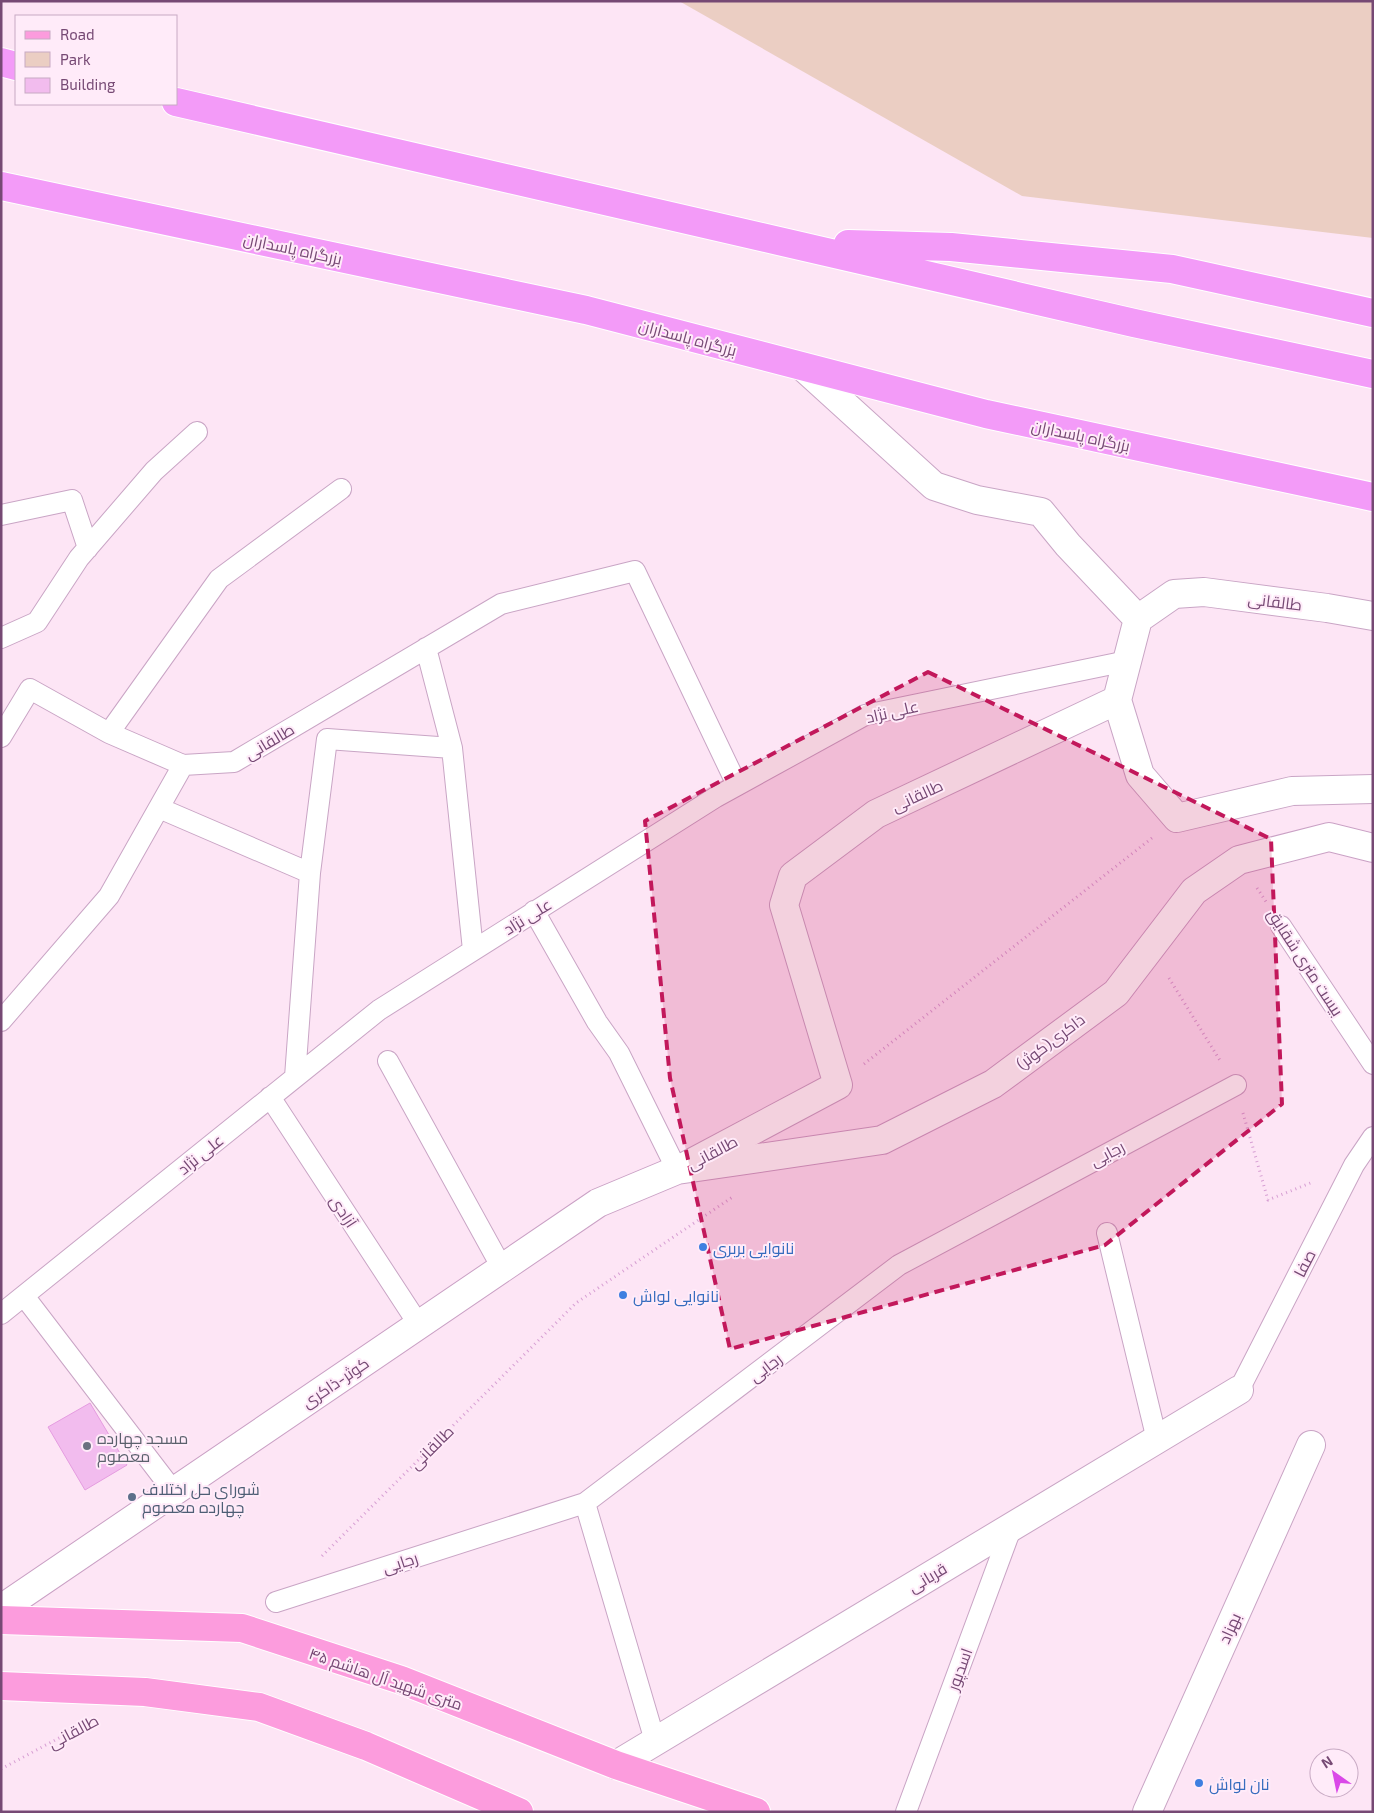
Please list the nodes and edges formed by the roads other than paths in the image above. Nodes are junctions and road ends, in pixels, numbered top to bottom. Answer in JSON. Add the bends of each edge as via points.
{"nodes":[{"id":1,"x":1,"y":62,"type":"edge"},
{"id":2,"x":15,"y":66,"type":"edge"},
{"id":3,"x":178,"y":102,"type":"edge"},
{"id":4,"x":1,"y":186,"type":"edge"},
{"id":5,"x":791,"y":243,"type":"junction"},
{"id":6,"x":1373,"y":312,"type":"edge"},
{"id":7,"x":803,"y":367,"type":"junction"},
{"id":8,"x":1373,"y":374,"type":"edge"},
{"id":9,"x":197,"y":432,"type":"dead end"},
{"id":10,"x":341,"y":489,"type":"dead end"},
{"id":11,"x":1373,"y":497,"type":"edge"},
{"id":12,"x":1,"y":514,"type":"edge"},
{"id":13,"x":88,"y":548,"type":"junction"},
{"id":14,"x":1373,"y":616,"type":"edge"},
{"id":15,"x":1138,"y":619,"type":"junction"},
{"id":16,"x":1,"y":638,"type":"edge"},
{"id":17,"x":426,"y":648,"type":"junction"},
{"id":18,"x":1127,"y":661,"type":"junction"},
{"id":19,"x":1117,"y":700,"type":"junction"},
{"id":20,"x":109,"y":732,"type":"junction"},
{"id":21,"x":1,"y":737,"type":"edge"},
{"id":22,"x":452,"y":748,"type":"junction"},
{"id":23,"x":183,"y":765,"type":"junction"},
{"id":24,"x":737,"y":785,"type":"junction"},
{"id":25,"x":1373,"y":789,"type":"edge"},
{"id":26,"x":158,"y":808,"type":"junction"},
{"id":27,"x":1373,"y":848,"type":"edge"},
{"id":28,"x":310,"y":873,"type":"junction"},
{"id":29,"x":534,"y":912,"type":"junction"},
{"id":30,"x":1281,"y":926,"type":"road end"},
{"id":31,"x":473,"y":950,"type":"junction"},
{"id":32,"x":3,"y":1016,"type":"edge"},
{"id":33,"x":388,"y":1061,"type":"dead end"},
{"id":34,"x":1373,"y":1064,"type":"edge"},
{"id":35,"x":295,"y":1077,"type":"junction"},
{"id":36,"x":1236,"y":1085,"type":"dead end"},
{"id":37,"x":270,"y":1097,"type":"junction"},
{"id":38,"x":1373,"y":1137,"type":"edge"},
{"id":39,"x":677,"y":1170,"type":"junction"},
{"id":40,"x":1108,"y":1233,"type":"dead end"},
{"id":41,"x":502,"y":1268,"type":"junction"},
{"id":42,"x":24,"y":1296,"type":"junction"},
{"id":43,"x":1,"y":1314,"type":"edge"},
{"id":44,"x":419,"y":1325,"type":"junction"},
{"id":45,"x":1239,"y":1390,"type":"joint"},
{"id":46,"x":1157,"y":1440,"type":"junction"},
{"id":47,"x":1312,"y":1445,"type":"dead end"},
{"id":48,"x":174,"y":1492,"type":"junction"},
{"id":49,"x":585,"y":1503,"type":"junction"},
{"id":50,"x":1012,"y":1526,"type":"junction"},
{"id":51,"x":276,"y":1602,"type":"dead end"},
{"id":52,"x":1,"y":1609,"type":"edge"},
{"id":53,"x":1,"y":1620,"type":"edge"},
{"id":54,"x":1,"y":1686,"type":"edge"},
{"id":55,"x":655,"y":1741,"type":"junction"},
{"id":56,"x":616,"y":1765,"type":"junction"},
{"id":57,"x":519,"y":1812,"type":"edge"},
{"id":58,"x":756,"y":1812,"type":"edge"},
{"id":59,"x":906,"y":1812,"type":"edge"},
{"id":60,"x":1147,"y":1812,"type":"edge"}],
"edges":[{"from":1,"to":2,"type":"highway"},
{"from":3,"to":5,"type":"highway"},
{"from":4,"to":7,"type":"highway","name":"بزرگراه پاسداران","via":[[586,310]]},
{"from":5,"to":6,"type":"highway","via":[[951,247],[1172,269]]},
{"from":5,"to":8,"type":"highway","via":[[1134,323]]},
{"from":7,"to":11,"type":"highway","name":"بزرگراه پاسداران","via":[[986,414]]},
{"from":7,"to":15,"type":"street","via":[[934,486],[977,500],[1041,512]]},
{"from":9,"to":13,"type":"lane","via":[[154,471]]},
{"from":10,"to":20,"type":"lane","via":[[219,579]]},
{"from":12,"to":13,"type":"lane","via":[[72,500]]},
{"from":13,"to":16,"type":"lane","via":[[37,622]]},
{"from":14,"to":15,"type":"street","name":"طالقانی","via":[[1204,592],[1174,594]]},
{"from":15,"to":18,"type":"street"},
{"from":17,"to":22,"type":"lane"},
{"from":17,"to":23,"type":"lane","name":"طالقانی","via":[[234,762]]},
{"from":17,"to":24,"type":"lane","name":"طالقانی","via":[[501,604],[635,571]]},
{"from":18,"to":19,"type":"street"},
{"from":18,"to":24,"type":"lane","name":"علی نژاد","via":[[865,715]]},
{"from":19,"to":25,"type":"street","via":[[1140,775],[1178,818],[1292,790]]},
{"from":19,"to":39,"type":"street","name":"طالقانی","via":[[876,814],[793,876],[784,905],[838,1085]]},
{"from":20,"to":21,"type":"lane","via":[[30,689]]},
{"from":20,"to":23,"type":"lane"},
{"from":22,"to":28,"type":"lane","via":[[327,740]]},
{"from":22,"to":31,"type":"lane"},
{"from":23,"to":26,"type":"lane"},
{"from":24,"to":29,"type":"lane","name":"علی نژاد"},
{"from":26,"to":28,"type":"lane"},
{"from":26,"to":32,"type":"lane","via":[[109,896]]},
{"from":27,"to":39,"type":"street","name":"ذاکری(کوثر)","via":[[1329,837],[1239,860],[1194,891],[1116,993],[992,1084],[882,1140]]},
{"from":28,"to":35,"type":"lane"},
{"from":29,"to":31,"type":"lane","name":"علی نژاد"},
{"from":29,"to":39,"type":"lane","via":[[597,1022],[619,1053]]},
{"from":30,"to":34,"type":"lane","name":"بیست متری شقایق"},
{"from":31,"to":35,"type":"lane","name":"علی نژاد","via":[[379,1010]]},
{"from":33,"to":41,"type":"lane"},
{"from":35,"to":37,"type":"lane","name":"علی نژاد"},
{"from":36,"to":49,"type":"lane","name":"رجایی","via":[[899,1265]]},
{"from":37,"to":42,"type":"lane","name":"علی نژاد"},
{"from":37,"to":44,"type":"lane","name":"آزادی"},
{"from":38,"to":45,"type":"lane","name":"صفا","via":[[1354,1165]]},
{"from":39,"to":41,"type":"street","name":"کوثر-ذاکری","via":[[598,1203]]},
{"from":40,"to":46,"type":"lane"},
{"from":41,"to":44,"type":"street","name":"کوثر-ذاکری"},
{"from":42,"to":43,"type":"lane","name":"علی نژاد"},
{"from":42,"to":48,"type":"lane"},
{"from":44,"to":48,"type":"street","name":"کوثر-ذاکری"},
{"from":45,"to":46,"type":"street","name":"قربانی"},
{"from":46,"to":50,"type":"street","name":"قربانی"},
{"from":47,"to":60,"type":"street","name":"بهزاد"},
{"from":48,"to":52,"type":"street","name":"کوثر-ذاکری"},
{"from":49,"to":51,"type":"lane","name":"رجایی"},
{"from":49,"to":55,"type":"lane"},
{"from":50,"to":55,"type":"street","name":"قربانی"},
{"from":50,"to":59,"type":"lane","name":"اسدپور"},
{"from":53,"to":56,"type":"main road","name":"۴۵ متری شهید آل هاشم","via":[[242,1628],[401,1680]]},
{"from":54,"to":57,"type":"main road","via":[[145,1692],[259,1707],[366,1746]]},
{"from":55,"to":56,"type":"street","name":"قربانی"},
{"from":56,"to":58,"type":"main road","name":"۴۵ متری شهید آل هاشم"}]}
